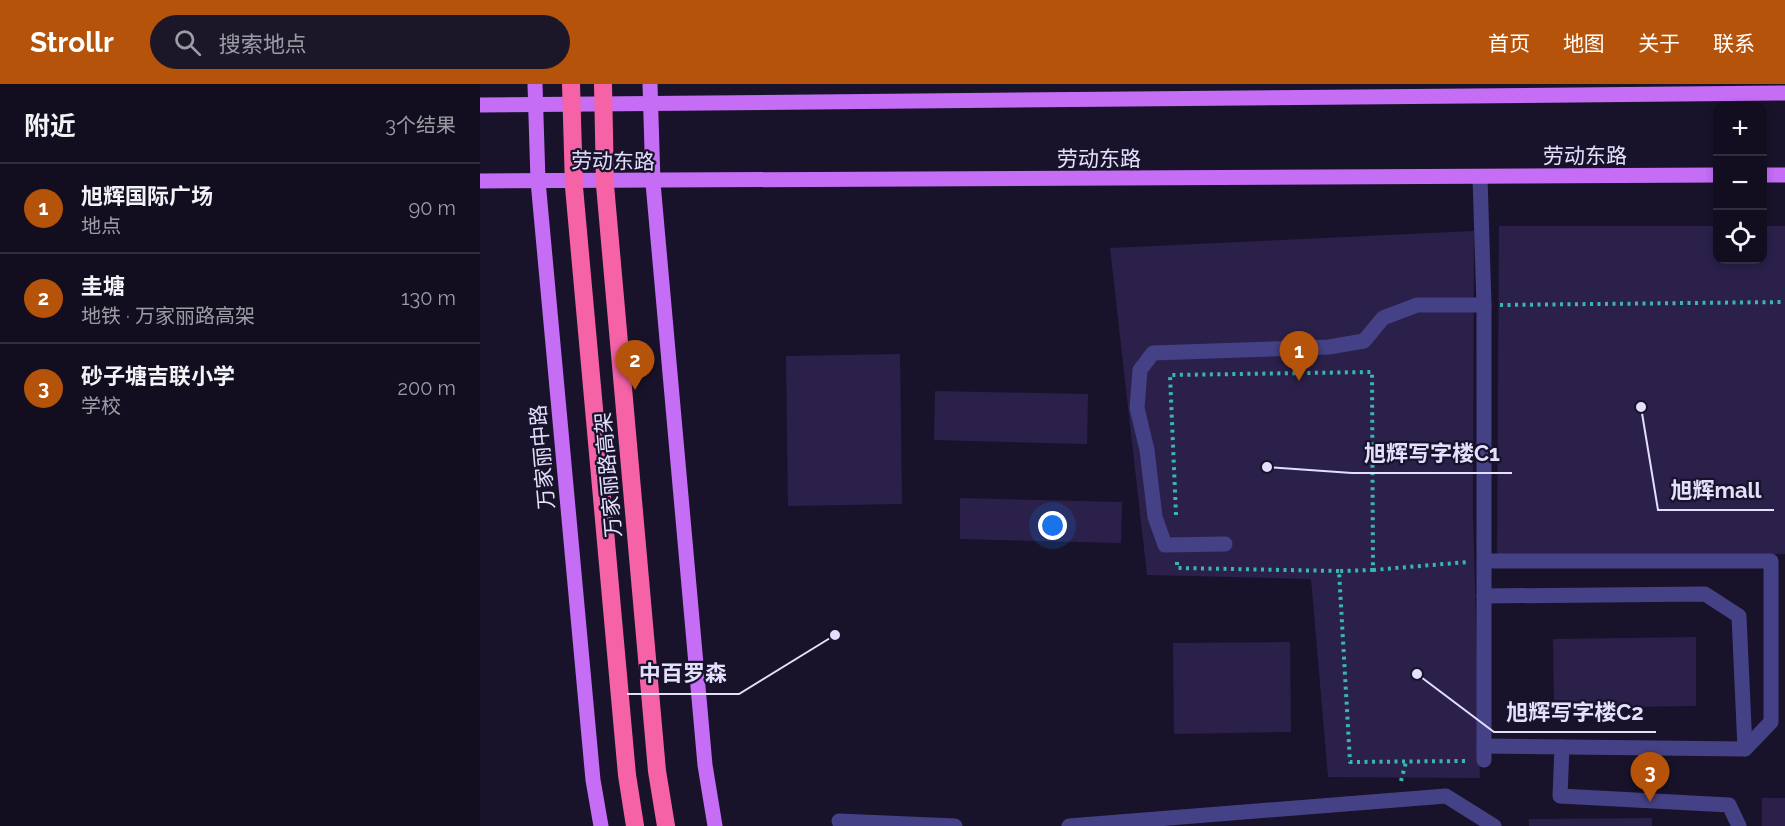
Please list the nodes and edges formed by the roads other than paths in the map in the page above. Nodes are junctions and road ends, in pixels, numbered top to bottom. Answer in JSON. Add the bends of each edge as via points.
{"nodes":[{"id":1,"x":535,"y":84,"type":"edge"},
{"id":2,"x":571,"y":84,"type":"edge"},
{"id":3,"x":603,"y":84,"type":"edge"},
{"id":4,"x":650,"y":84,"type":"edge"},
{"id":5,"x":1662,"y":89,"type":"edge"},
{"id":6,"x":1785,"y":93,"type":"edge"},
{"id":7,"x":651,"y":103,"type":"junction"},
{"id":8,"x":536,"y":104,"type":"junction"},
{"id":9,"x":480,"y":105,"type":"edge"},
{"id":10,"x":1713,"y":175,"type":"edge"},
{"id":11,"x":1767,"y":175,"type":"edge"},
{"id":12,"x":1785,"y":175,"type":"edge"},
{"id":13,"x":1480,"y":177,"type":"junction"},
{"id":14,"x":480,"y":181,"type":"edge"},
{"id":15,"x":538,"y":181,"type":"junction"},
{"id":16,"x":653,"y":183,"type":"junction"},
{"id":17,"x":1484,"y":305,"type":"junction"},
{"id":18,"x":1225,"y":544,"type":"dead end"},
{"id":19,"x":1484,"y":561,"type":"junction"},
{"id":20,"x":1778,"y":561,"type":"edge"},
{"id":21,"x":1484,"y":596,"type":"junction"},
{"id":22,"x":1562,"y":747,"type":"junction"},
{"id":23,"x":1745,"y":749,"type":"junction"},
{"id":24,"x":839,"y":821,"type":"dead end"},
{"id":25,"x":601,"y":826,"type":"edge"},
{"id":26,"x":635,"y":826,"type":"edge"},
{"id":27,"x":666,"y":826,"type":"edge"},
{"id":28,"x":715,"y":826,"type":"edge"},
{"id":29,"x":955,"y":826,"type":"edge"},
{"id":30,"x":1069,"y":826,"type":"edge"},
{"id":31,"x":1494,"y":826,"type":"edge"},
{"id":32,"x":1739,"y":826,"type":"edge"}],
"edges":[{"from":1,"to":8,"type":"main road","name":"万家丽中路"},
{"from":2,"to":26,"type":"highway","name":"万家丽路高架","bridge":true,"via":[[574,187],[627,775]]},
{"from":3,"to":27,"type":"highway","name":"万家丽路高架","bridge":true,"via":[[605,185],[657,771]]},
{"from":4,"to":7,"type":"main road"},
{"from":5,"to":6,"type":"main road"},
{"from":5,"to":7,"type":"main road"},
{"from":7,"to":8,"type":"main road"},
{"from":7,"to":16,"type":"main road"},
{"from":8,"to":9,"type":"main road"},
{"from":8,"to":15,"type":"main road","name":"万家丽中路"},
{"from":10,"to":13,"type":"main road","name":"劳动东路"},
{"from":11,"to":12,"type":"main road"},
{"from":13,"to":16,"type":"main road","name":"劳动东路"},
{"from":13,"to":17,"type":"lane"},
{"from":14,"to":15,"type":"main road","name":"劳动东路"},
{"from":15,"to":16,"type":"main road","name":"劳动东路"},
{"from":15,"to":25,"type":"main road","name":"万家丽中路","via":[[593,780]]},
{"from":16,"to":28,"type":"main road","via":[[705,765]]},
{"from":17,"to":18,"type":"lane","via":[[1417,305],[1383,318],[1364,341],[1341,345],[1154,353],[1140,370],[1137,408],[1147,450],[1155,517],[1165,545]]},
{"from":17,"to":19,"type":"lane"},
{"from":19,"to":20,"type":"lane"},
{"from":19,"to":21,"type":"lane"},
{"from":20,"to":23,"type":"lane","via":[[1771,722]]},
{"from":21,"to":22,"type":"lane","via":[[1484,753]]},
{"from":21,"to":23,"type":"lane","via":[[1705,594],[1739,616]]},
{"from":22,"to":23,"type":"lane"},
{"from":22,"to":32,"type":"lane","via":[[1560,796],[1729,805]]},
{"from":24,"to":29,"type":"lane"},
{"from":30,"to":31,"type":"lane","via":[[1446,795]]}]}
